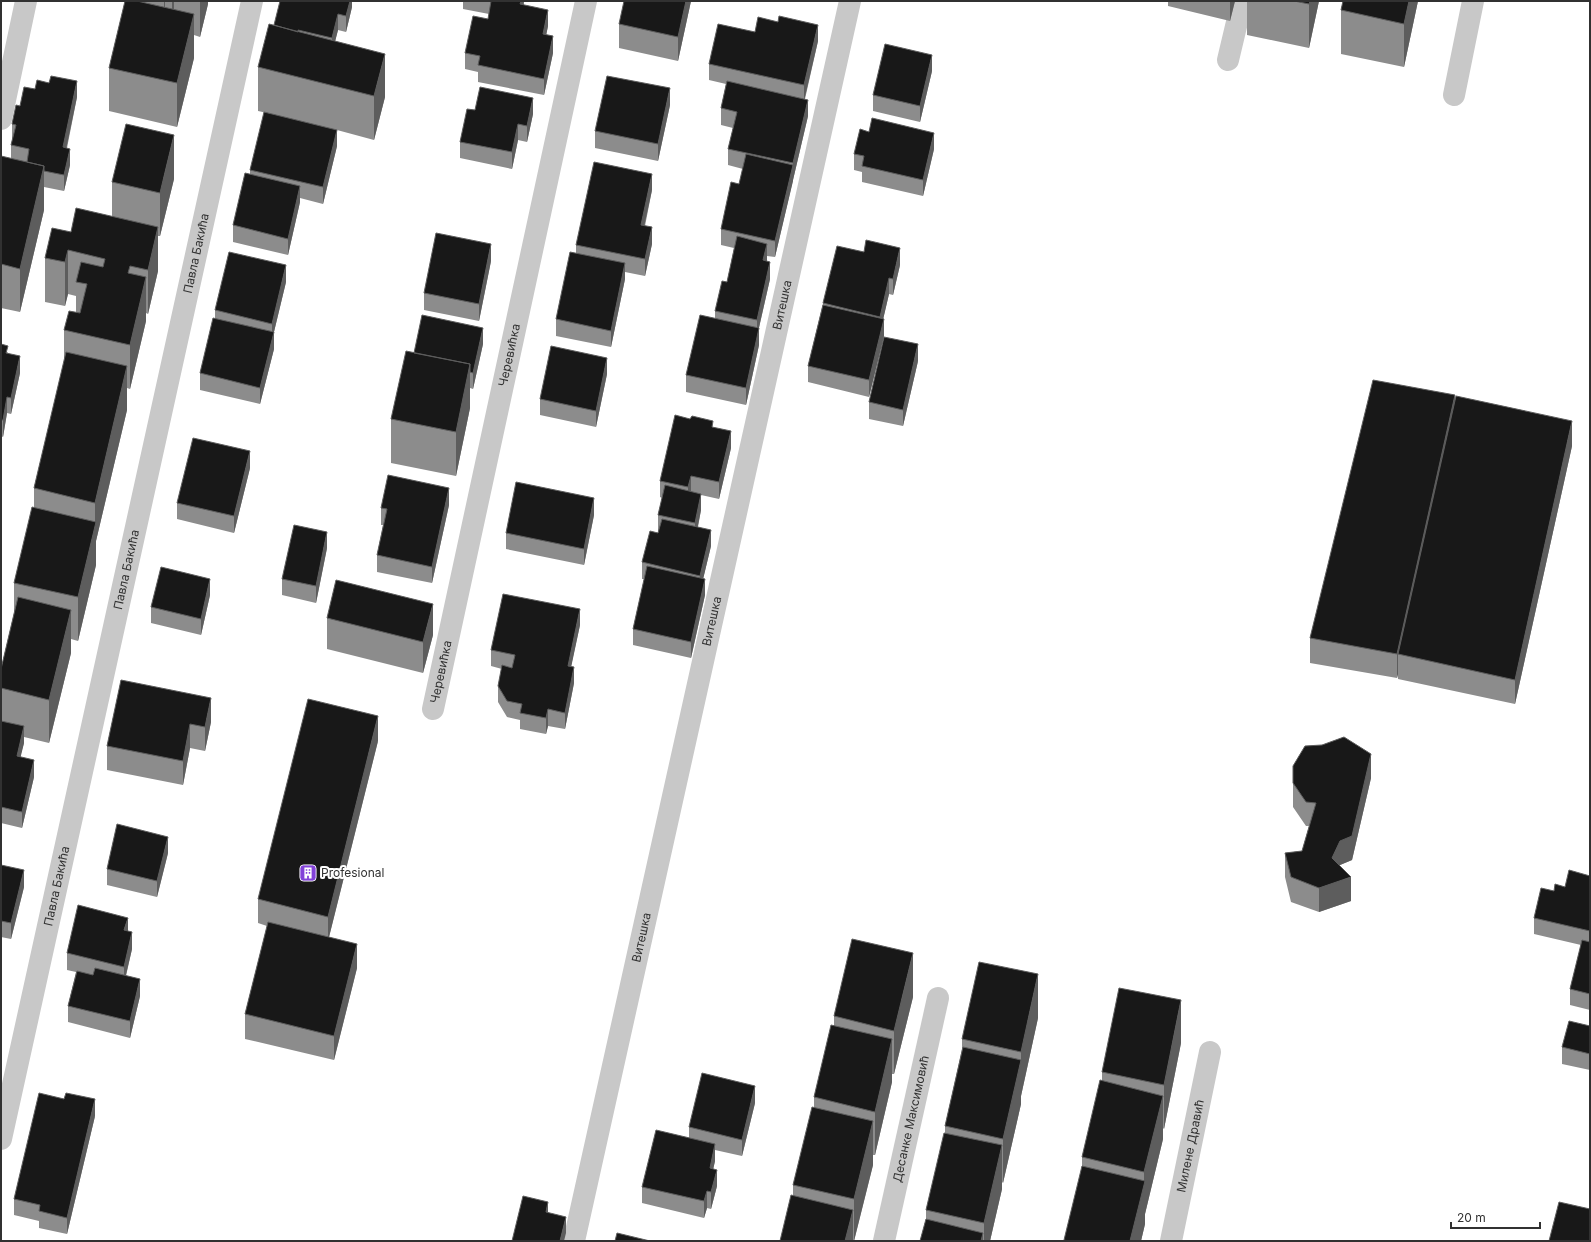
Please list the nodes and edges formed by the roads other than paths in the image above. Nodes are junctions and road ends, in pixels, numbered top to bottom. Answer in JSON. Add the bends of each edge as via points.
{"nodes":[{"id":1,"x":26,"y":1,"type":"edge"},
{"id":2,"x":252,"y":1,"type":"edge"},
{"id":3,"x":586,"y":1,"type":"edge"},
{"id":4,"x":850,"y":1,"type":"edge"},
{"id":5,"x":1242,"y":1,"type":"edge"},
{"id":6,"x":1473,"y":1,"type":"edge"},
{"id":7,"x":1228,"y":60,"type":"dead end"},
{"id":8,"x":1454,"y":95,"type":"dead end"},
{"id":9,"x":1,"y":120,"type":"edge"},
{"id":10,"x":433,"y":709,"type":"dead end"},
{"id":11,"x":938,"y":998,"type":"dead end"},
{"id":12,"x":1210,"y":1052,"type":"dead end"},
{"id":13,"x":1,"y":1139,"type":"edge"},
{"id":14,"x":574,"y":1241,"type":"edge"},
{"id":15,"x":884,"y":1241,"type":"edge"},
{"id":16,"x":1171,"y":1241,"type":"edge"}],
"edges":[{"from":1,"to":9,"type":"street"},
{"from":2,"to":13,"type":"street","name":"Павла Бакића"},
{"from":3,"to":10,"type":"street","name":"Черевићка"},
{"from":4,"to":14,"type":"street","name":"Витешка"},
{"from":5,"to":7,"type":"street"},
{"from":6,"to":8,"type":"street"},
{"from":11,"to":15,"type":"street","name":"Десанке Максимовић"},
{"from":12,"to":16,"type":"street","name":"Милене Дравић"}]}
